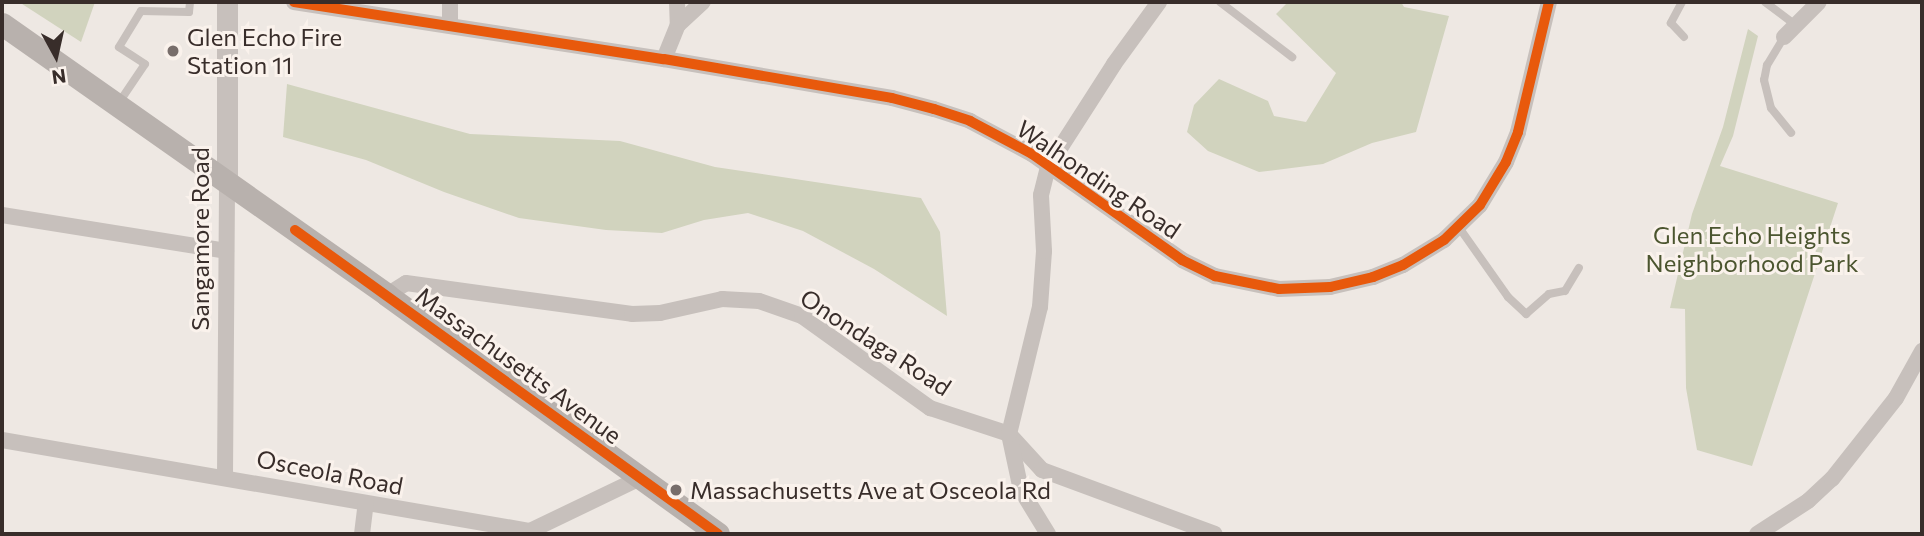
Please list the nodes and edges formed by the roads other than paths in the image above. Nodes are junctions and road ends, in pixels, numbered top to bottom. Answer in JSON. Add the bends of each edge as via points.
{"nodes":[{"id":1,"x":190,"y":2,"type":"edge"},
{"id":2,"x":227,"y":2,"type":"edge"},
{"id":3,"x":294,"y":2,"type":"edge"},
{"id":4,"x":450,"y":2,"type":"edge"},
{"id":5,"x":677,"y":2,"type":"edge"},
{"id":6,"x":703,"y":2,"type":"edge"},
{"id":7,"x":1159,"y":2,"type":"edge"},
{"id":8,"x":1220,"y":2,"type":"edge"},
{"id":9,"x":1549,"y":2,"type":"edge"},
{"id":10,"x":1682,"y":2,"type":"edge"},
{"id":11,"x":1765,"y":2,"type":"edge"},
{"id":12,"x":1819,"y":2,"type":"edge"},
{"id":13,"x":2,"y":24,"type":"edge"},
{"id":14,"x":450,"y":24,"type":"junction"},
{"id":15,"x":678,"y":25,"type":"junction"},
{"id":16,"x":1796,"y":25,"type":"junction"},
{"id":17,"x":1684,"y":37,"type":"dead end"},
{"id":18,"x":1784,"y":37,"type":"joint"},
{"id":19,"x":1292,"y":57,"type":"dead end"},
{"id":20,"x":664,"y":59,"type":"junction"},
{"id":21,"x":118,"y":104,"type":"junction"},
{"id":22,"x":1791,"y":133,"type":"dead end"},
{"id":23,"x":1048,"y":167,"type":"junction"},
{"id":24,"x":227,"y":181,"type":"junction"},
{"id":25,"x":2,"y":215,"type":"edge"},
{"id":26,"x":1458,"y":226,"type":"junction"},
{"id":27,"x":226,"y":251,"type":"junction"},
{"id":28,"x":1579,"y":268,"type":"dead end"},
{"id":29,"x":387,"y":295,"type":"junction"},
{"id":30,"x":1922,"y":351,"type":"edge"},
{"id":31,"x":1009,"y":434,"type":"junction"},
{"id":32,"x":2,"y":440,"type":"edge"},
{"id":33,"x":225,"y":476,"type":"junction"},
{"id":34,"x":640,"y":478,"type":"junction"},
{"id":35,"x":366,"y":503,"type":"junction"},
{"id":36,"x":531,"y":533,"type":"edge"},
{"id":37,"x":362,"y":534,"type":"edge"},
{"id":38,"x":718,"y":534,"type":"edge"},
{"id":39,"x":1048,"y":534,"type":"edge"},
{"id":40,"x":1215,"y":534,"type":"edge"},
{"id":41,"x":1757,"y":534,"type":"edge"}],
"edges":[{"from":1,"to":21,"type":"lane","via":[[189,12],[141,11],[119,47],[145,64]]},
{"from":2,"to":24,"type":"street","name":"Sangamore Road"},
{"from":3,"to":14,"type":"street","name":"Walhonding Road"},
{"from":4,"to":14,"type":"street"},
{"from":5,"to":15,"type":"street"},
{"from":6,"to":15,"type":"street"},
{"from":7,"to":23,"type":"street"},
{"from":8,"to":19,"type":"lane"},
{"from":9,"to":26,"type":"street","name":"Walhonding Road","via":[[1518,132],[1506,162],[1480,205]]},
{"from":10,"to":17,"type":"lane","via":[[1671,23]]},
{"from":11,"to":16,"type":"lane"},
{"from":12,"to":16,"type":"street"},
{"from":13,"to":21,"type":"main road","name":"Massachusetts Avenue"},
{"from":14,"to":20,"type":"street","name":"Walhonding Road"},
{"from":15,"to":20,"type":"street"},
{"from":16,"to":18,"type":"street"},
{"from":18,"to":22,"type":"lane","via":[[1767,65],[1764,80],[1771,108]]},
{"from":20,"to":23,"type":"street","name":"Walhonding Road","via":[[934,109],[971,121]]},
{"from":21,"to":24,"type":"main road","name":"Massachusetts Avenue"},
{"from":23,"to":26,"type":"street","name":"Walhonding Road","via":[[1182,261],[1255,286],[1330,287],[1373,277],[1404,265]]},
{"from":23,"to":31,"type":"street","via":[[1041,195],[1040,307]]},
{"from":24,"to":27,"type":"street","name":"Sangamore Road"},
{"from":24,"to":29,"type":"main road","name":"Massachusetts Avenue"},
{"from":25,"to":27,"type":"street"},
{"from":26,"to":28,"type":"lane","via":[[1526,314],[1549,294],[1565,291]]},
{"from":27,"to":33,"type":"street","name":"Sangamore Road"},
{"from":29,"to":31,"type":"street","name":"Onondaga Road","via":[[406,283],[632,314],[660,313],[722,299],[759,301],[802,316],[930,408]]},
{"from":29,"to":34,"type":"main road","name":"Massachusetts Avenue"},
{"from":30,"to":41,"type":"street","via":[[1896,398],[1832,479],[1808,501]]},
{"from":31,"to":39,"type":"street","via":[[1021,490]]},
{"from":31,"to":40,"type":"street","via":[[1042,470]]},
{"from":32,"to":33,"type":"street","name":"Osceola Road"},
{"from":33,"to":35,"type":"street","name":"Osceola Road"},
{"from":34,"to":36,"type":"street","name":"Osceola Road"},
{"from":34,"to":38,"type":"main road","name":"Massachusetts Avenue"},
{"from":35,"to":36,"type":"street","name":"Osceola Road"},
{"from":35,"to":37,"type":"street"}]}
